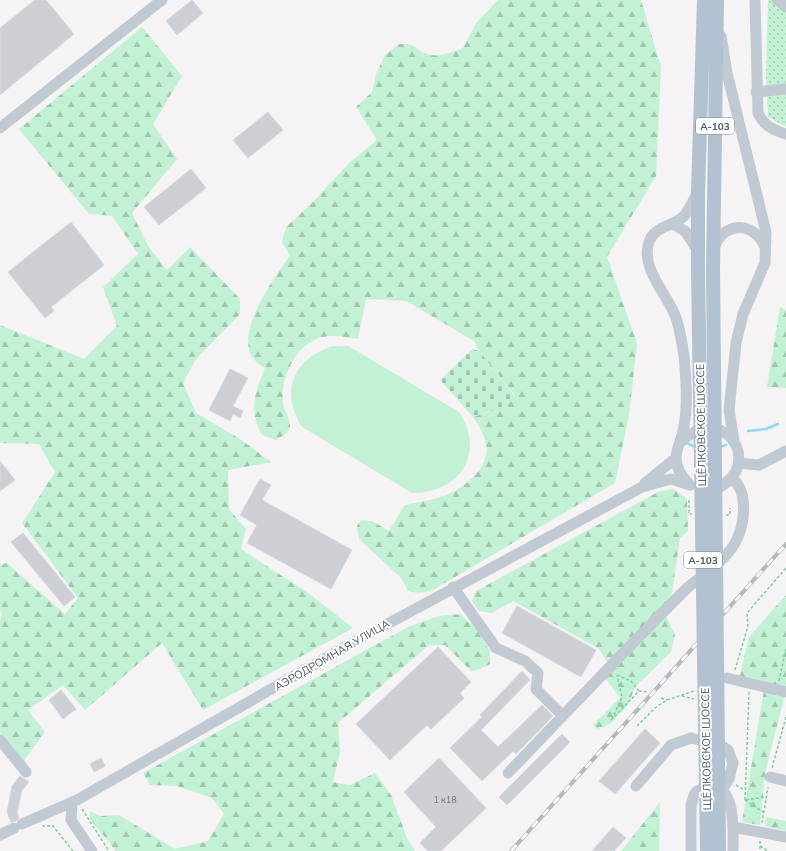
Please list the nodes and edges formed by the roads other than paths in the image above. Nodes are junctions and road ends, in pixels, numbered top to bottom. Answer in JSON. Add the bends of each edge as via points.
{"nodes":[{"id":1,"x":162,"y":0,"type":"edge"},
{"id":2,"x":755,"y":0,"type":"edge"},
{"id":3,"x":777,"y":0,"type":"edge"},
{"id":4,"x":713,"y":1,"type":"edge"},
{"id":5,"x":786,"y":6,"type":"edge"},
{"id":6,"x":786,"y":89,"type":"edge"},
{"id":7,"x":756,"y":92,"type":"junction"},
{"id":8,"x":0,"y":128,"type":"edge"},
{"id":9,"x":786,"y":134,"type":"edge"},
{"id":10,"x":698,"y":192,"type":"junction"},
{"id":11,"x":673,"y":224,"type":"junction"},
{"id":12,"x":713,"y":249,"type":"junction"},
{"id":13,"x":698,"y":251,"type":"junction"},
{"id":14,"x":767,"y":252,"type":"junction"},
{"id":15,"x":686,"y":400,"type":"junction"},
{"id":16,"x":729,"y":410,"type":"junction"},
{"id":17,"x":702,"y":427,"type":"junction"},
{"id":18,"x":715,"y":428,"type":"junction"},
{"id":19,"x":682,"y":441,"type":"junction"},
{"id":20,"x":734,"y":442,"type":"junction"},
{"id":21,"x":786,"y":451,"type":"edge"},
{"id":22,"x":676,"y":458,"type":"junction"},
{"id":23,"x":739,"y":463,"type":"junction"},
{"id":24,"x":732,"y":478,"type":"junction"},
{"id":25,"x":690,"y":485,"type":"junction"},
{"id":26,"x":642,"y":487,"type":"junction"},
{"id":27,"x":453,"y":587,"type":"junction"},
{"id":28,"x":732,"y":679,"type":"road end"},
{"id":29,"x":781,"y":691,"type":"edge"},
{"id":30,"x":563,"y":716,"type":"junction"},
{"id":31,"x":0,"y":740,"type":"edge"},
{"id":32,"x":26,"y":772,"type":"dead end"},
{"id":33,"x":508,"y":773,"type":"dead end"},
{"id":34,"x":770,"y":777,"type":"dead end"},
{"id":35,"x":786,"y":780,"type":"edge"},
{"id":36,"x":636,"y":786,"type":"dead end"},
{"id":37,"x":721,"y":791,"type":"junction"},
{"id":38,"x":74,"y":802,"type":"junction"},
{"id":39,"x":733,"y":828,"type":"junction"},
{"id":40,"x":0,"y":835,"type":"edge"},
{"id":41,"x":786,"y":837,"type":"edge"},
{"id":42,"x":92,"y":851,"type":"edge"},
{"id":43,"x":691,"y":851,"type":"edge"},
{"id":44,"x":707,"y":851,"type":"edge"},
{"id":45,"x":718,"y":851,"type":"edge"},
{"id":46,"x":733,"y":851,"type":"edge"}],
"edges":[{"from":1,"to":8,"type":"street"},
{"from":2,"to":7,"type":"street"},
{"from":3,"to":5,"type":"street"},
{"from":4,"to":10,"type":"main road","name":"ЩЁЛКОВСКОЕ ШОССЕ","number":"А-103"},
{"from":4,"to":12,"type":"main road","name":"ЩЁЛКОВСКОЕ ШОССЕ","number":"А-103"},
{"from":4,"to":14,"type":"street","via":[[727,74],[766,232]]},
{"from":6,"to":7,"type":"street"},
{"from":7,"to":9,"type":"street","via":[[758,113],[762,122]]},
{"from":10,"to":11,"type":"street","via":[[684,216]]},
{"from":10,"to":13,"type":"main road","name":"ЩЁЛКОВСКОЕ ШОССЕ","number":"А-103"},
{"from":11,"to":13,"type":"street","via":[[685,231]]},
{"from":11,"to":15,"type":"street","via":[[656,232],[649,242],[647,252],[649,264],[680,330],[686,374]]},
{"from":12,"to":14,"type":"street","via":[[725,231],[746,228],[757,234]]},
{"from":12,"to":45,"type":"main road","name":"ЩЁЛКОВСКОЕ ШОССЕ","number":"А-103","bridge":true},
{"from":13,"to":44,"type":"main road","name":"ЩЁЛКОВСКОЕ ШОССЕ","number":"А-103","bridge":true},
{"from":14,"to":16,"type":"street","via":[[766,263],[743,314],[736,342]]},
{"from":15,"to":17,"type":"street","via":[[695,420]]},
{"from":15,"to":19,"type":"street"},
{"from":16,"to":18,"type":"street","via":[[723,421]]},
{"from":16,"to":20,"type":"street"},
{"from":17,"to":18,"type":"street"},
{"from":17,"to":19,"type":"street","via":[[691,432]]},
{"from":18,"to":20,"type":"street","via":[[726,433]]},
{"from":19,"to":22,"type":"street"},
{"from":20,"to":23,"type":"street","via":[[739,454]]},
{"from":21,"to":23,"type":"street","via":[[759,465]]},
{"from":22,"to":25,"type":"street","via":[[677,468]]},
{"from":22,"to":26,"type":"street"},
{"from":23,"to":24,"type":"street"},
{"from":24,"to":25,"type":"street","via":[[724,486],[713,490],[701,490]]},
{"from":24,"to":30,"type":"street","via":[[741,488],[743,517],[738,537],[729,553],[686,589],[612,672]]},
{"from":25,"to":26,"type":"street","via":[[671,479]]},
{"from":26,"to":27,"type":"street","name":"АЭРОДРОМНАЯ УЛИЦА"},
{"from":27,"to":30,"type":"street","via":[[496,648],[525,661],[538,673],[536,690]]},
{"from":27,"to":38,"type":"street","name":"АЭРОДРОМНАЯ УЛИЦА"},
{"from":28,"to":29,"type":"street"},
{"from":30,"to":33,"type":"street"},
{"from":31,"to":32,"type":"street"},
{"from":34,"to":35,"type":"street"},
{"from":36,"to":37,"type":"street","via":[[671,745],[691,738],[726,748],[732,756],[729,779]]},
{"from":37,"to":39,"type":"street","via":[[733,809]]},
{"from":37,"to":43,"type":"street","via":[[707,788],[694,795],[691,806]]},
{"from":38,"to":40,"type":"street","name":"АЭРОДРОМНАЯ УЛИЦА"},
{"from":38,"to":42,"type":"street","via":[[71,820]]},
{"from":39,"to":41,"type":"street"},
{"from":39,"to":46,"type":"street"}]}
